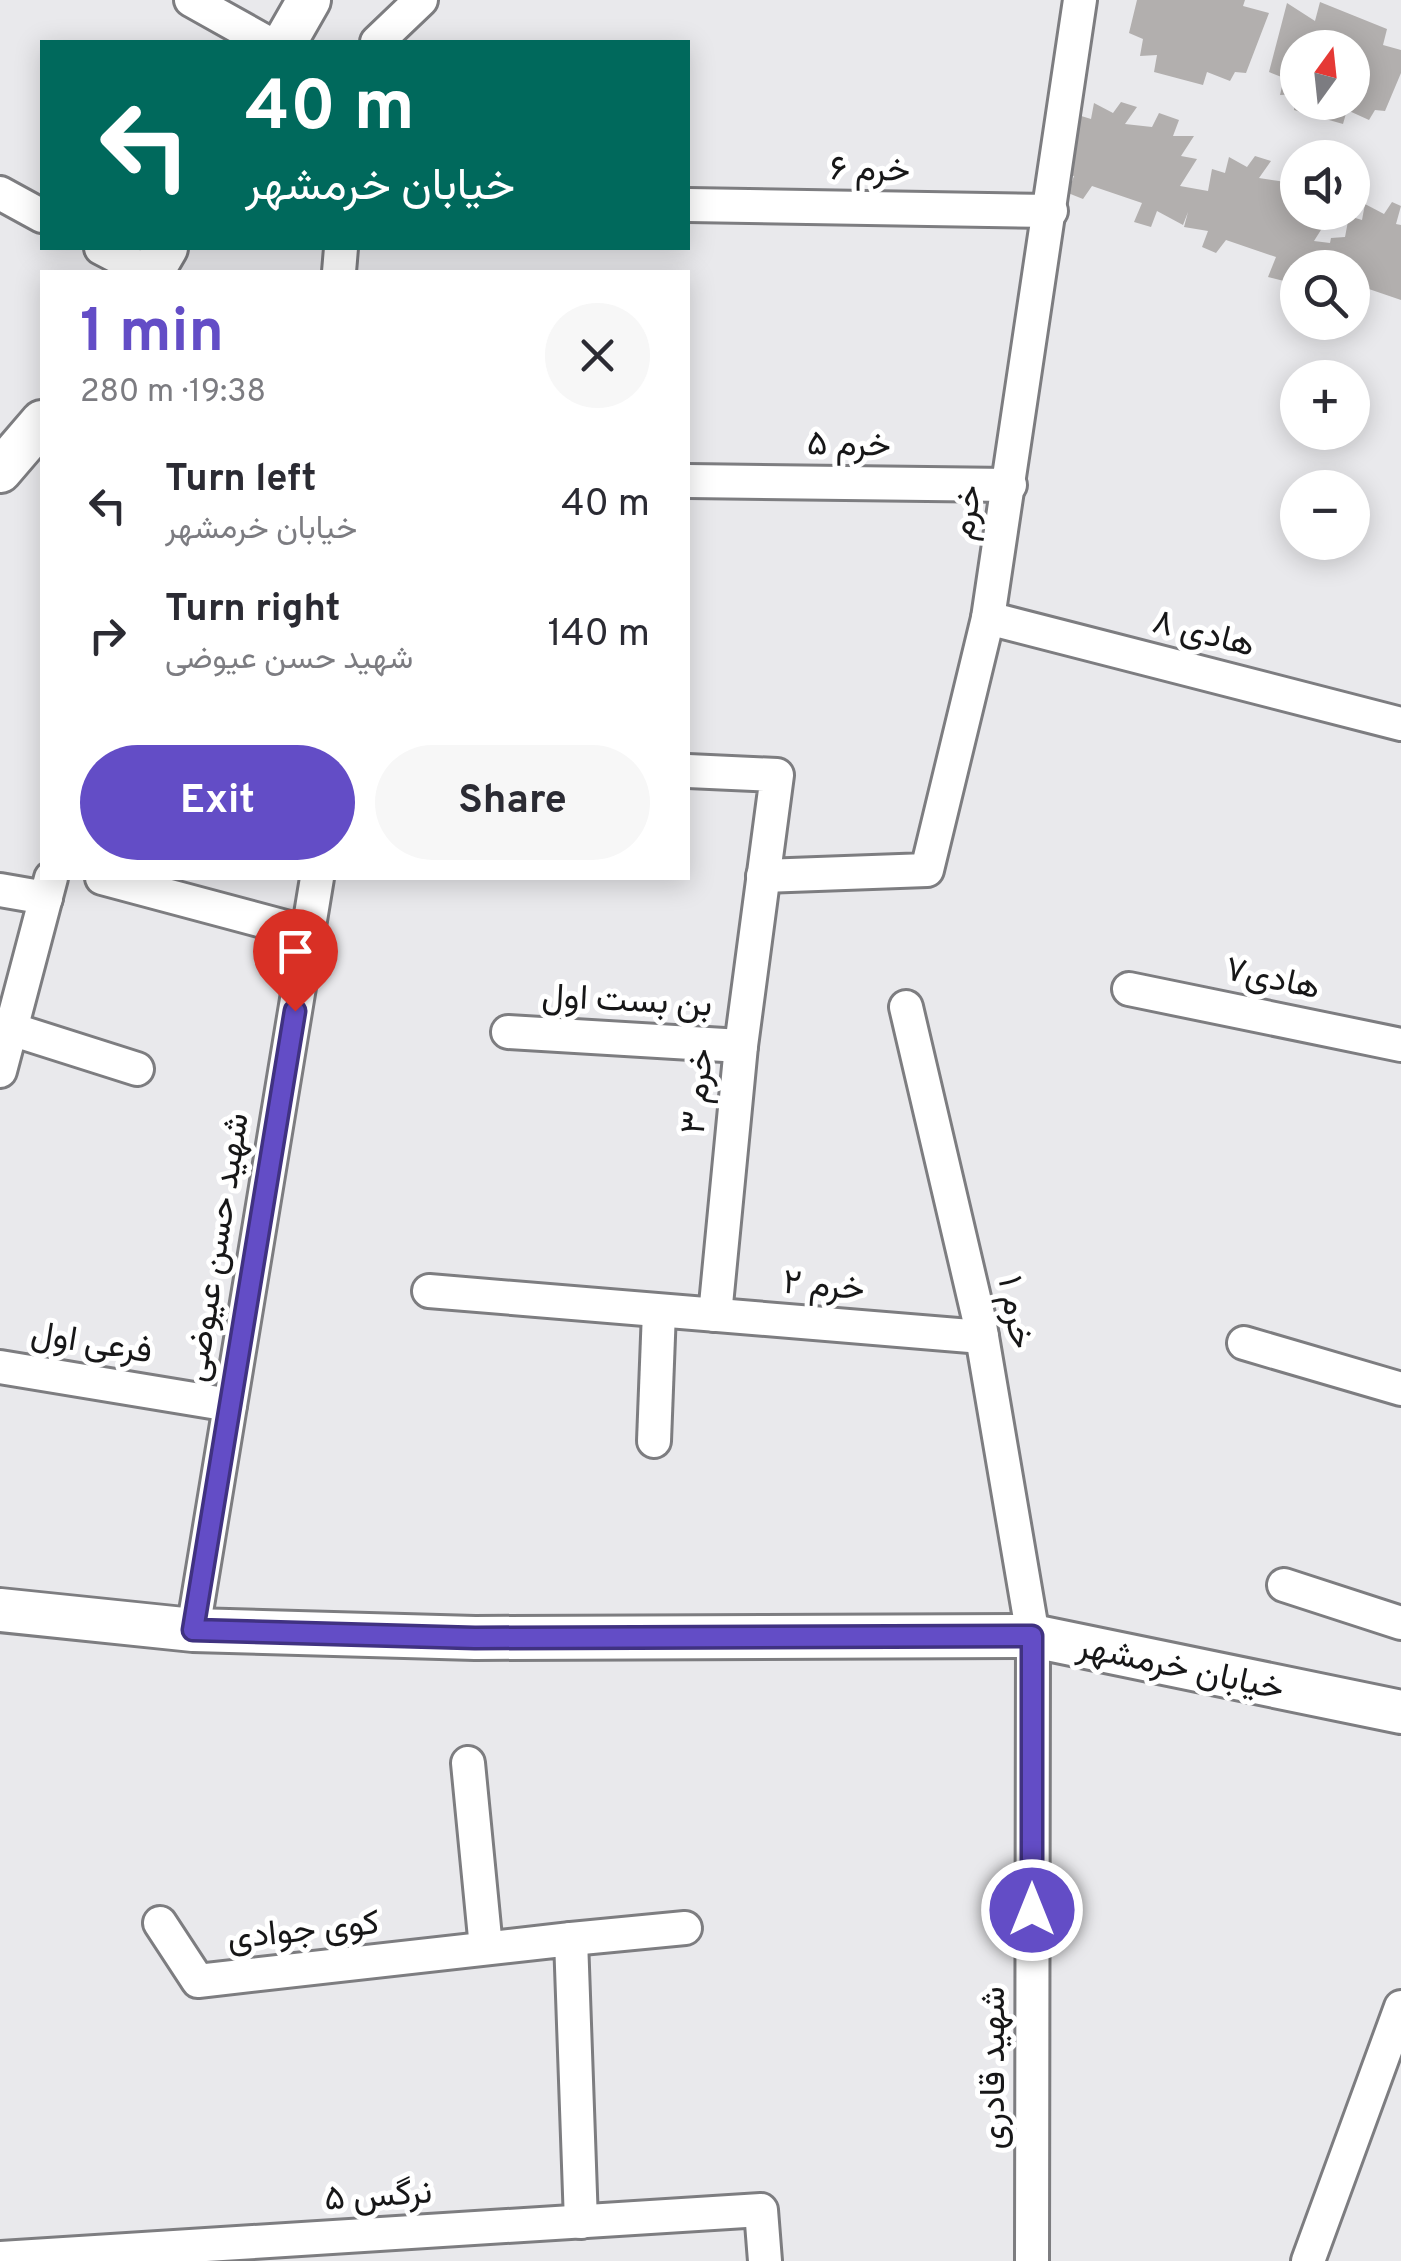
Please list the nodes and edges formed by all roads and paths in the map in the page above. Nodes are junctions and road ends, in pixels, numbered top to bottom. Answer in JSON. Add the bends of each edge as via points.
{"nodes":[{"id":1,"x":191,"y":0,"type":"edge"},
{"id":2,"x":421,"y":0,"type":"edge"},
{"id":3,"x":1080,"y":0,"type":"edge"},
{"id":4,"x":292,"y":30,"type":"edge"},
{"id":5,"x":379,"y":40,"type":"edge"},
{"id":6,"x":0,"y":194,"type":"edge"},
{"id":7,"x":690,"y":205,"type":"edge"},
{"id":8,"x":1051,"y":210,"type":"junction"},
{"id":9,"x":40,"y":215,"type":"edge"},
{"id":10,"x":105,"y":250,"type":"edge"},
{"id":11,"x":146,"y":270,"type":"edge"},
{"id":12,"x":40,"y":424,"type":"edge"},
{"id":13,"x":0,"y":471,"type":"edge"},
{"id":14,"x":690,"y":481,"type":"edge"},
{"id":15,"x":1010,"y":486,"type":"junction"},
{"id":16,"x":988,"y":618,"type":"junction"},
{"id":17,"x":1401,"y":724,"type":"edge"},
{"id":18,"x":690,"y":771,"type":"edge"},
{"id":19,"x":763,"y":876,"type":"junction"},
{"id":20,"x":110,"y":880,"type":"edge"},
{"id":21,"x":317,"y":880,"type":"edge"},
{"id":22,"x":48,"y":888,"type":"edge"},
{"id":23,"x":0,"y":890,"type":"edge"},
{"id":24,"x":308,"y":932,"type":"junction"},
{"id":25,"x":1129,"y":989,"type":"dead end"},
{"id":26,"x":906,"y":1006,"type":"dead end"},
{"id":27,"x":508,"y":1032,"type":"dead end"},
{"id":28,"x":1401,"y":1044,"type":"edge"},
{"id":29,"x":740,"y":1046,"type":"junction"},
{"id":30,"x":4,"y":1049,"type":"edge"},
{"id":31,"x":138,"y":1069,"type":"dead end"},
{"id":32,"x":429,"y":1290,"type":"dead end"},
{"id":33,"x":659,"y":1311,"type":"junction"},
{"id":34,"x":715,"y":1315,"type":"junction"},
{"id":35,"x":982,"y":1337,"type":"junction"},
{"id":36,"x":1244,"y":1343,"type":"dead end"},
{"id":37,"x":0,"y":1367,"type":"edge"},
{"id":38,"x":1401,"y":1389,"type":"edge"},
{"id":39,"x":230,"y":1404,"type":"junction"},
{"id":40,"x":654,"y":1441,"type":"dead end"},
{"id":41,"x":1284,"y":1584,"type":"dead end"},
{"id":42,"x":0,"y":1610,"type":"edge"},
{"id":43,"x":1401,"y":1623,"type":"edge"},
{"id":44,"x":193,"y":1630,"type":"junction"},
{"id":45,"x":1032,"y":1636,"type":"junction"},
{"id":46,"x":1401,"y":1712,"type":"edge"},
{"id":47,"x":468,"y":1762,"type":"dead end"},
{"id":48,"x":160,"y":1923,"type":"dead end"},
{"id":49,"x":685,"y":1928,"type":"dead end"},
{"id":50,"x":571,"y":1939,"type":"junction"},
{"id":51,"x":486,"y":1948,"type":"junction"},
{"id":52,"x":1401,"y":2007,"type":"edge"},
{"id":53,"x":581,"y":2222,"type":"junction"},
{"id":54,"x":377,"y":2248,"type":"edge"},
{"id":55,"x":0,"y":2258,"type":"edge"},
{"id":56,"x":765,"y":2261,"type":"edge"},
{"id":57,"x":1032,"y":2261,"type":"edge"},
{"id":58,"x":1308,"y":2261,"type":"edge"}],
"edges":[{"from":1,"to":4,"type":"street"},
{"from":2,"to":5,"type":"street"},
{"from":3,"to":8,"type":"street","name":"خرم"},
{"from":6,"to":9,"type":"street"},
{"from":7,"to":8,"type":"street","name":"خرم ۶"},
{"from":8,"to":15,"type":"street","name":"خرم"},
{"from":10,"to":11,"type":"street"},
{"from":12,"to":13,"type":"street"},
{"from":14,"to":15,"type":"street","name":"خرم ۵"},
{"from":15,"to":16,"type":"street","name":"خرم"},
{"from":16,"to":17,"type":"street","name":"هادی ۸"},
{"from":16,"to":19,"type":"street","name":"خرم","via":[[927,870]]},
{"from":18,"to":19,"type":"street","name":"خرم ۳","via":[[776,775]]},
{"from":19,"to":29,"type":"street","name":"خرم ۳"},
{"from":20,"to":24,"type":"street"},
{"from":21,"to":24,"type":"street","name":"شهید حسن عیوضی"},
{"from":22,"to":23,"type":"street"},
{"from":22,"to":30,"type":"street"},
{"from":24,"to":39,"type":"street","name":"شهید حسن عیوضی"},
{"from":25,"to":28,"type":"street","name":"هادی۷"},
{"from":26,"to":35,"type":"street","name":"خرم ۱"},
{"from":27,"to":29,"type":"street","name":"بن بست اول"},
{"from":29,"to":34,"type":"street","name":"خرم ۳"},
{"from":30,"to":31,"type":"street"},
{"from":32,"to":33,"type":"street","name":"خرم ۲"},
{"from":33,"to":34,"type":"street","name":"خرم ۲"},
{"from":33,"to":40,"type":"street"},
{"from":34,"to":35,"type":"street","name":"خرم ۲"},
{"from":35,"to":45,"type":"street","name":"خرم ۱"},
{"from":36,"to":38,"type":"street"},
{"from":37,"to":39,"type":"street","name":"فرعی اول"},
{"from":39,"to":44,"type":"street","name":"شهید حسن عیوضی"},
{"from":41,"to":43,"type":"street"},
{"from":42,"to":44,"type":"street","name":"خیابان خرمشهر"},
{"from":44,"to":45,"type":"street","name":"خیابان خرمشهر","via":[[475,1638]]},
{"from":45,"to":46,"type":"street","name":"خیابان خرمشهر"},
{"from":45,"to":57,"type":"street","name":"شهید قادری"},
{"from":47,"to":51,"type":"street"},
{"from":48,"to":51,"type":"street","name":"کوی جوادی","via":[[198,1981]]},
{"from":49,"to":50,"type":"street","name":"کوی جوادی"},
{"from":50,"to":51,"type":"street","name":"کوی جوادی"},
{"from":50,"to":53,"type":"street"},
{"from":52,"to":58,"type":"street"},
{"from":53,"to":54,"type":"street","name":"نرگس ۵"},
{"from":53,"to":56,"type":"street","name":"نرگس ۵","via":[[761,2210]]},
{"from":54,"to":55,"type":"street","name":"نرگس ۵"}]}
